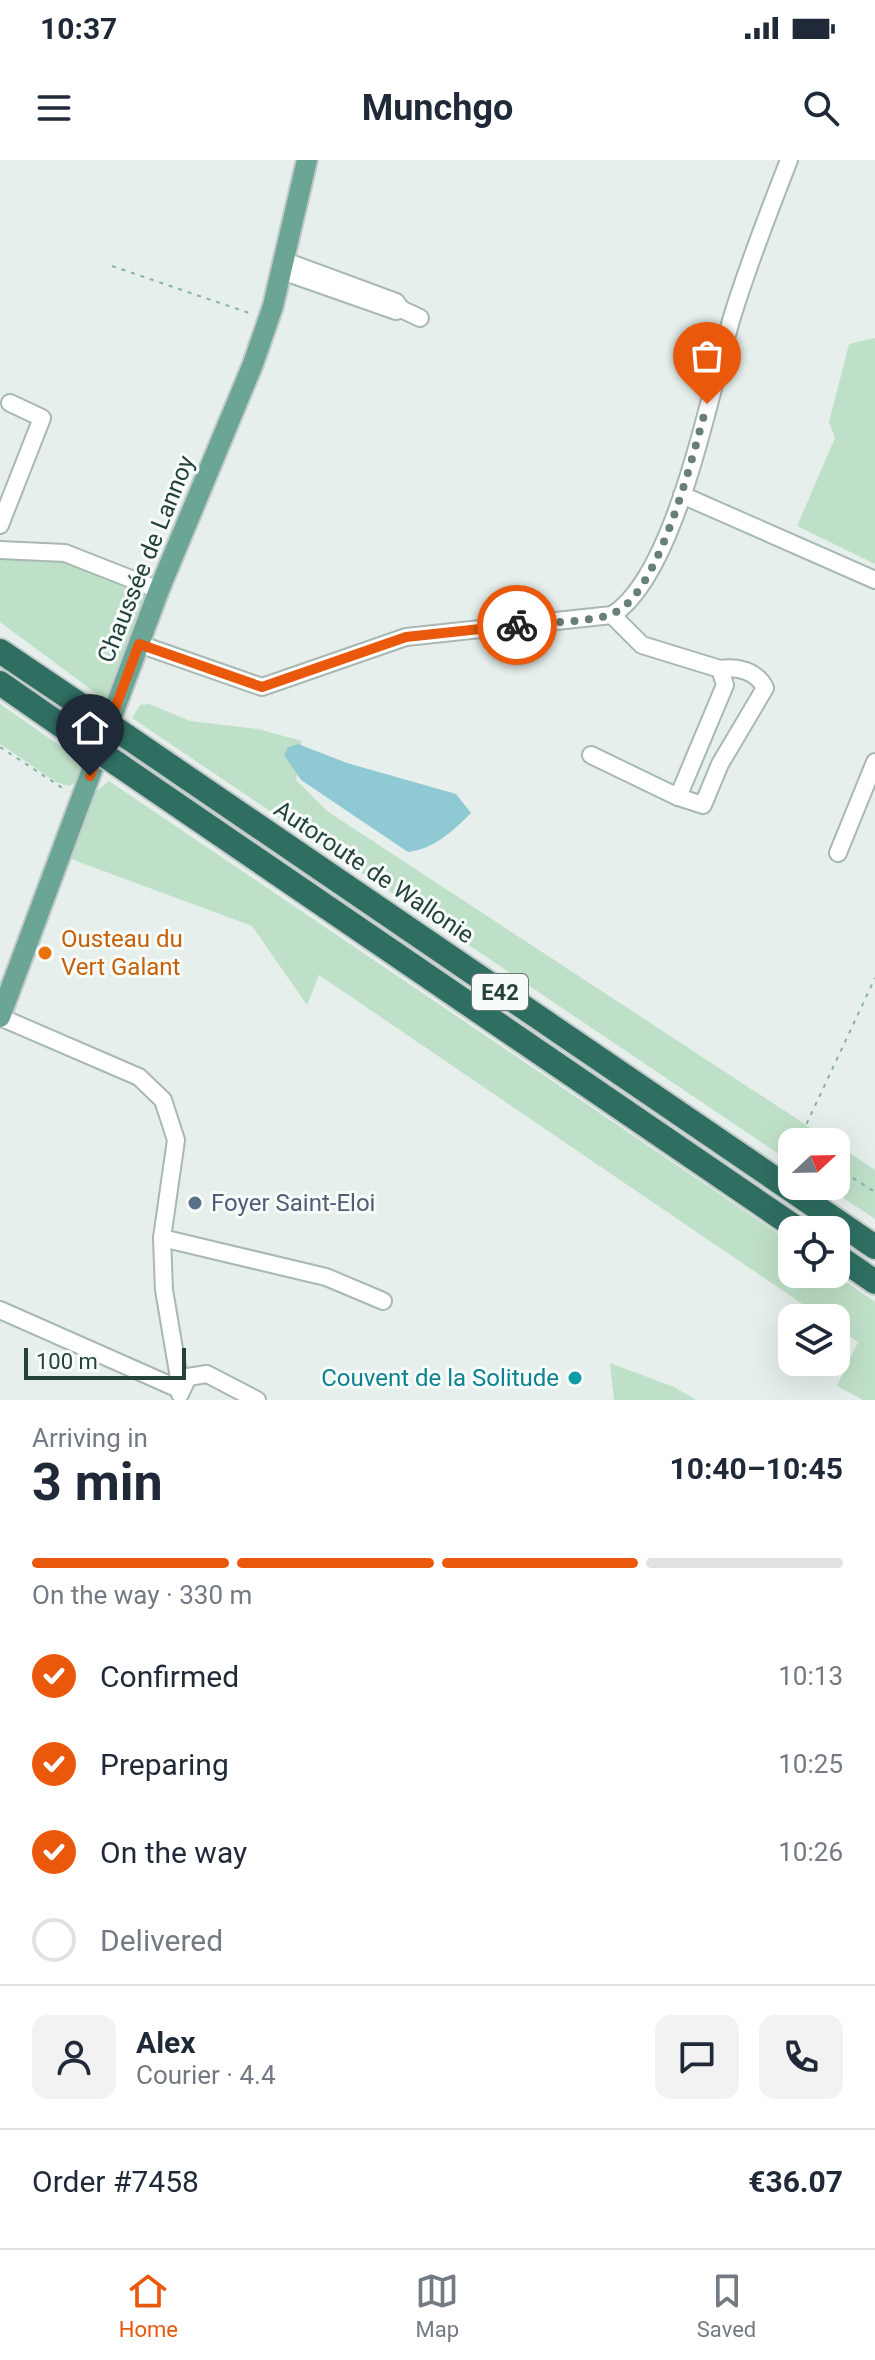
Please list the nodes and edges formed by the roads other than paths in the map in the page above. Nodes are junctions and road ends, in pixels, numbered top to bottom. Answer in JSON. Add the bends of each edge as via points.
{"nodes":[{"id":1,"x":307,"y":160,"type":"edge"},
{"id":2,"x":789,"y":160,"type":"edge"},
{"id":3,"x":283,"y":266,"type":"junction"},
{"id":4,"x":420,"y":318,"type":"dead end"},
{"id":5,"x":10,"y":403,"type":"dead end"},
{"id":6,"x":682,"y":495,"type":"junction"},
{"id":7,"x":0,"y":525,"type":"edge"},
{"id":8,"x":0,"y":550,"type":"edge"},
{"id":9,"x":875,"y":580,"type":"edge"},
{"id":10,"x":159,"y":590,"type":"junction"},
{"id":11,"x":612,"y":615,"type":"junction"},
{"id":12,"x":139,"y":644,"type":"junction"},
{"id":13,"x":0,"y":651,"type":"edge"},
{"id":14,"x":720,"y":669,"type":"junction"},
{"id":15,"x":0,"y":683,"type":"edge"},
{"id":16,"x":591,"y":755,"type":"dead end"},
{"id":17,"x":875,"y":762,"type":"edge"},
{"id":18,"x":678,"y":797,"type":"junction"},
{"id":19,"x":838,"y":853,"type":"dead end"},
{"id":20,"x":0,"y":1017,"type":"edge"},
{"id":21,"x":779,"y":1216,"type":"edge"},
{"id":22,"x":162,"y":1238,"type":"junction"},
{"id":23,"x":875,"y":1247,"type":"edge"},
{"id":24,"x":850,"y":1265,"type":"edge"},
{"id":25,"x":875,"y":1282,"type":"edge"},
{"id":26,"x":383,"y":1301,"type":"dead end"},
{"id":27,"x":0,"y":1310,"type":"edge"},
{"id":28,"x":180,"y":1395,"type":"edge"},
{"id":29,"x":257,"y":1400,"type":"edge"}],
"edges":[{"from":1,"to":3,"type":"main road","name":"Chaussée de Lannoy"},
{"from":2,"to":6,"type":"street","via":[[733,314]]},
{"from":3,"to":4,"type":"street"},
{"from":3,"to":10,"type":"main road","name":"Chaussée de Lannoy","via":[[242,391]]},
{"from":5,"to":7,"type":"street","via":[[42,418]]},
{"from":6,"to":9,"type":"street"},
{"from":6,"to":11,"type":"street","via":[[638,591]]},
{"from":8,"to":10,"type":"street","via":[[65,553]]},
{"from":10,"to":12,"type":"main road","name":"Chaussée de Lannoy"},
{"from":11,"to":12,"type":"street","via":[[406,637],[262,687]]},
{"from":11,"to":14,"type":"street","via":[[642,645]]},
{"from":12,"to":20,"type":"main road","name":"Chaussée de Lannoy"},
{"from":13,"to":23,"type":"highway","name":"Autoroute de Wallonie","number":"E42","bridge":true},
{"from":14,"to":18,"type":"street","via":[[725,685]]},
{"from":14,"to":18,"type":"street","via":[[743,669],[765,688],[720,764],[703,805]]},
{"from":15,"to":21,"type":"highway","number":"E42","bridge":true},
{"from":16,"to":18,"type":"street"},
{"from":17,"to":19,"type":"street"},
{"from":20,"to":22,"type":"street","via":[[139,1077],[163,1100],[176,1140]]},
{"from":22,"to":26,"type":"street","via":[[326,1277]]},
{"from":22,"to":28,"type":"street"},
{"from":24,"to":25,"type":"highway"},
{"from":27,"to":28,"type":"street"},
{"from":28,"to":29,"type":"street","via":[[188,1377],[207,1374]]}]}
